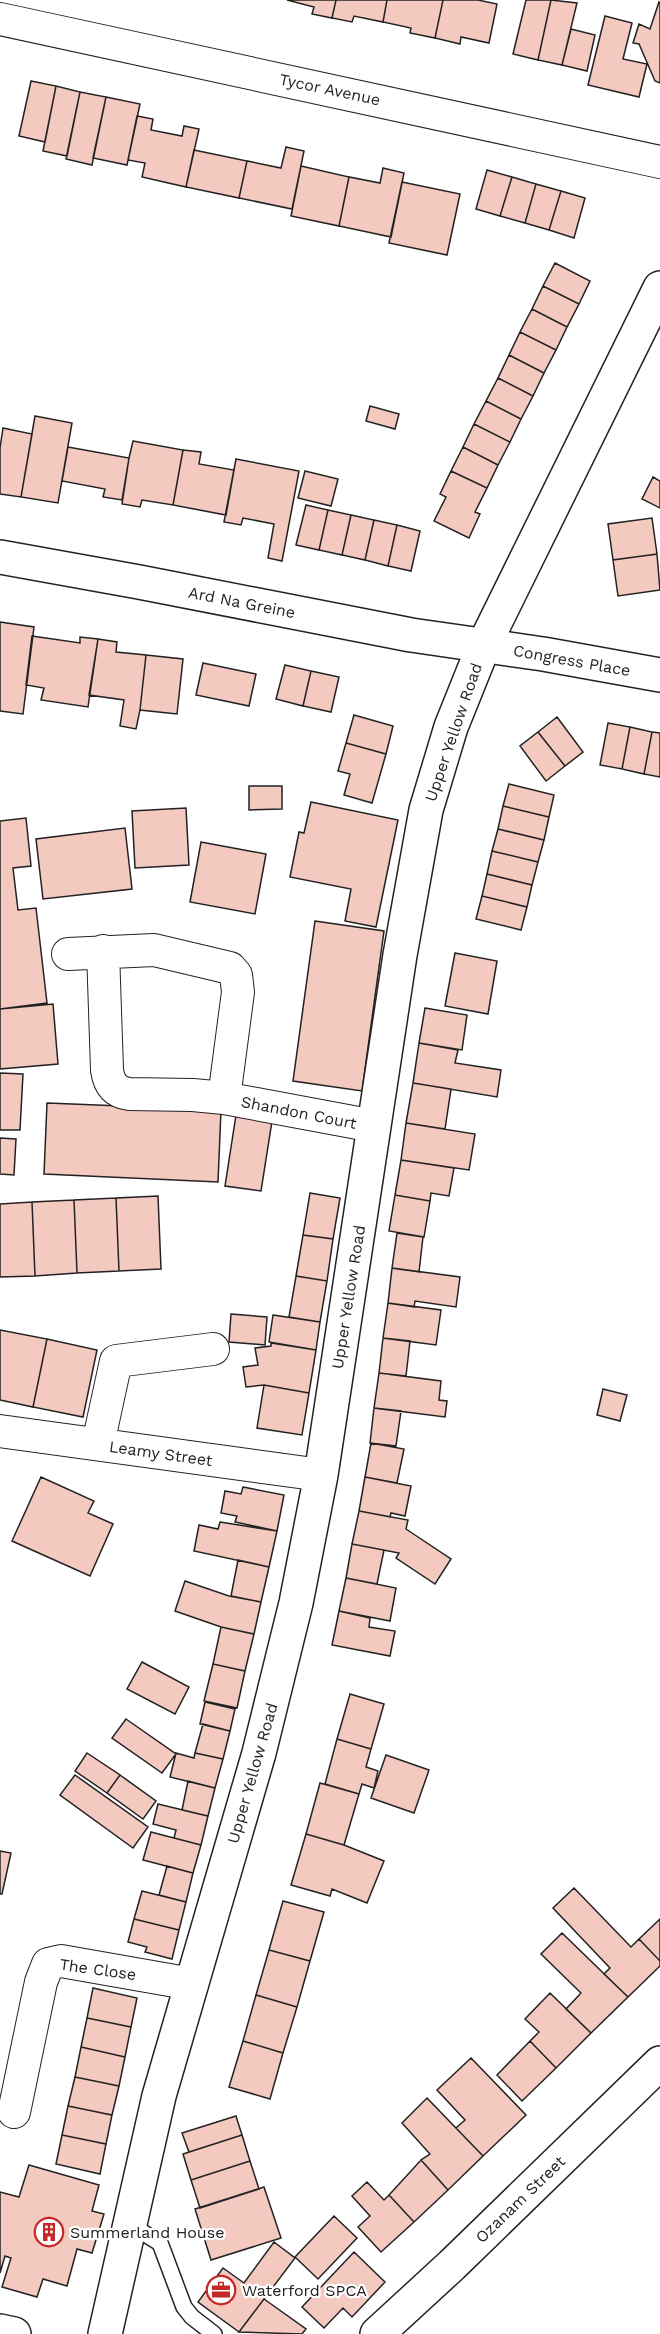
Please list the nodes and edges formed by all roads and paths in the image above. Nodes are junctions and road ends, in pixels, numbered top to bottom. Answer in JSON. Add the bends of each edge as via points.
{"nodes":[{"id":1,"x":0,"y":19,"type":"edge"},
{"id":2,"x":660,"y":162,"type":"edge"},
{"id":3,"x":660,"y":288,"type":"edge"},
{"id":4,"x":0,"y":557,"type":"edge"},
{"id":5,"x":484,"y":645,"type":"junction"},
{"id":6,"x":660,"y":675,"type":"edge"},
{"id":7,"x":104,"y":951,"type":"junction"},
{"id":8,"x":68,"y":954,"type":"dead end"},
{"id":9,"x":224,"y":1098,"type":"junction"},
{"id":10,"x":374,"y":1126,"type":"junction"},
{"id":11,"x":213,"y":1349,"type":"dead end"},
{"id":12,"x":0,"y":1431,"type":"edge"},
{"id":13,"x":99,"y":1444,"type":"junction"},
{"id":14,"x":321,"y":1475,"type":"junction"},
{"id":15,"x":192,"y":1984,"type":"junction"},
{"id":16,"x":660,"y":2062,"type":"edge"},
{"id":17,"x":14,"y":2112,"type":"dead end"},
{"id":18,"x":129,"y":2224,"type":"junction"},
{"id":19,"x":0,"y":2331,"type":"edge"},
{"id":20,"x":14,"y":2334,"type":"edge"},
{"id":21,"x":105,"y":2334,"type":"edge"},
{"id":22,"x":214,"y":2334,"type":"edge"},
{"id":23,"x":377,"y":2334,"type":"edge"}],
"edges":[{"from":1,"to":2,"type":"street","name":"Tycor Avenue"},
{"from":3,"to":5,"type":"street","name":"Upper Yellow Road"},
{"from":4,"to":5,"type":"street","name":"Ard Na Greine","via":[[411,635]]},
{"from":5,"to":6,"type":"street","name":"Congress Place"},
{"from":5,"to":10,"type":"street","name":"Upper Yellow Road","via":[[451,727],[426,810]]},
{"from":7,"to":8,"type":"street","name":"Shandon Court"},
{"from":7,"to":9,"type":"street","name":"Shandon Court","via":[[107,1070],[113,1087],[129,1094]]},
{"from":7,"to":9,"type":"street","name":"Shandon Court","via":[[154,950],[234,971],[238,992]]},
{"from":9,"to":10,"type":"street","name":"Shandon Court"},
{"from":10,"to":14,"type":"street","name":"Upper Yellow Road"},
{"from":11,"to":13,"type":"street","via":[[116,1361]]},
{"from":12,"to":13,"type":"street","name":"Leamy Street"},
{"from":13,"to":14,"type":"street","name":"Leamy Street"},
{"from":14,"to":15,"type":"street","name":"Upper Yellow Road","via":[[280,1675]]},
{"from":15,"to":17,"type":"street","name":"The Close","via":[[62,1961],[48,1964]]},
{"from":15,"to":18,"type":"street","name":"Upper Yellow Road","via":[[159,2096]]},
{"from":16,"to":23,"type":"street","name":"Ozanam Street"},
{"from":18,"to":21,"type":"street","name":"Upper Yellow Road"},
{"from":18,"to":22,"type":"lane","via":[[160,2243],[184,2307]]},
{"from":19,"to":20,"type":"street"}]}
